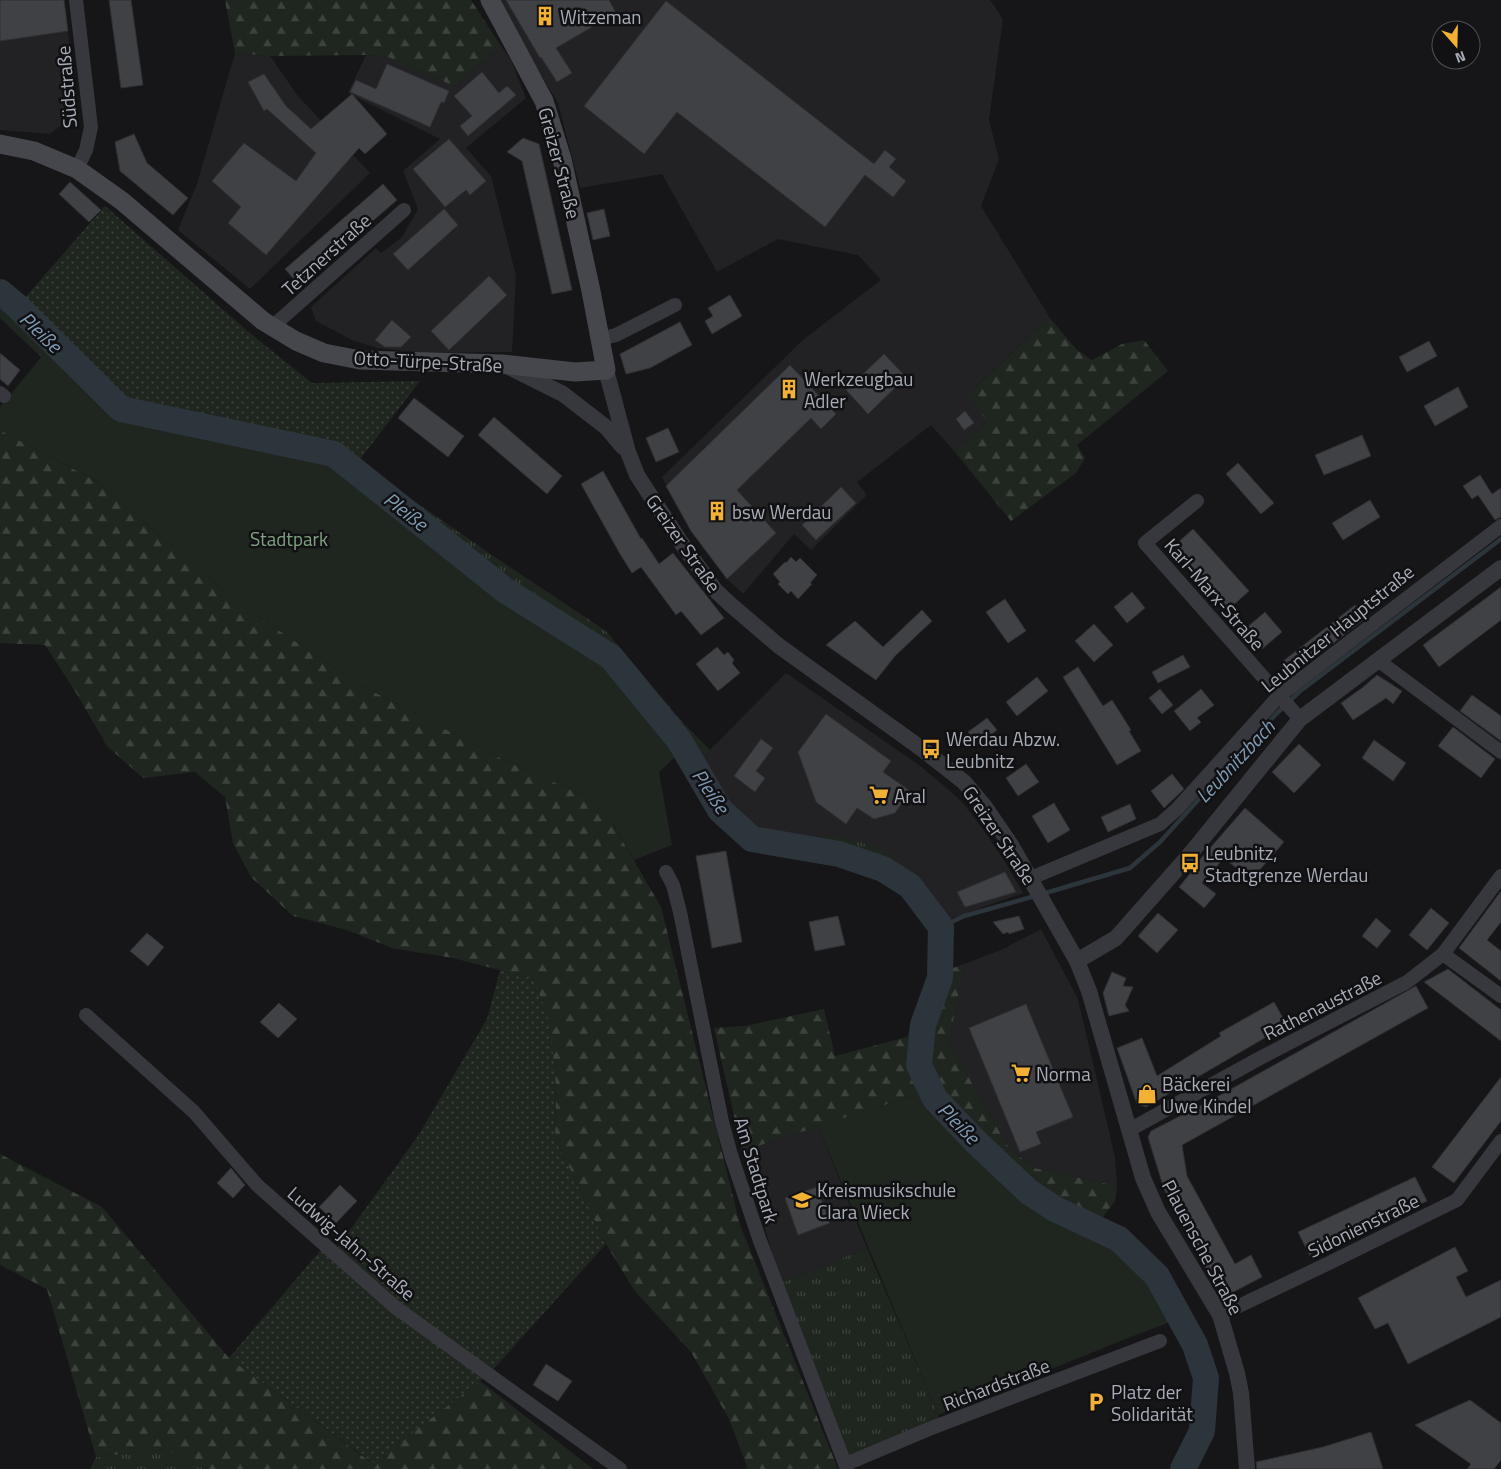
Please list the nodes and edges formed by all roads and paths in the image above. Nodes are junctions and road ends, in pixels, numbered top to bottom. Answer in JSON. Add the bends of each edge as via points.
{"nodes":[{"id":1,"x":76,"y":0,"type":"edge"},
{"id":2,"x":490,"y":0,"type":"edge"},
{"id":3,"x":0,"y":144,"type":"edge"},
{"id":4,"x":78,"y":169,"type":"junction"},
{"id":5,"x":404,"y":210,"type":"dead end"},
{"id":6,"x":675,"y":305,"type":"dead end"},
{"id":7,"x":273,"y":326,"type":"junction"},
{"id":8,"x":600,"y":340,"type":"junction"},
{"id":9,"x":502,"y":364,"type":"junction"},
{"id":10,"x":606,"y":370,"type":"junction"},
{"id":11,"x":628,"y":452,"type":"junction"},
{"id":12,"x":1197,"y":501,"type":"dead end"},
{"id":13,"x":1501,"y":526,"type":"edge"},
{"id":14,"x":1501,"y":568,"type":"edge"},
{"id":15,"x":1379,"y":661,"type":"junction"},
{"id":16,"x":1289,"y":706,"type":"junction"},
{"id":17,"x":1501,"y":752,"type":"edge"},
{"id":18,"x":666,"y":872,"type":"dead end"},
{"id":19,"x":1501,"y":876,"type":"edge"},
{"id":20,"x":1033,"y":881,"type":"junction"},
{"id":21,"x":1443,"y":954,"type":"junction"},
{"id":22,"x":1077,"y":961,"type":"junction"},
{"id":23,"x":1501,"y":996,"type":"edge"},
{"id":24,"x":86,"y":1015,"type":"dead end"},
{"id":25,"x":1128,"y":1130,"type":"junction"},
{"id":26,"x":1501,"y":1141,"type":"edge"},
{"id":27,"x":1220,"y":1315,"type":"junction"},
{"id":28,"x":1160,"y":1341,"type":"dead end"},
{"id":29,"x":847,"y":1466,"type":"edge"},
{"id":30,"x":620,"y":1469,"type":"edge"},
{"id":31,"x":1247,"y":1469,"type":"edge"}],
"edges":[{"from":1,"to":4,"type":"street","name":"Südstraße","via":[[91,126]]},
{"from":2,"to":8,"type":"main road","name":"Greizer Straße","via":[[544,102],[563,167]]},
{"from":3,"to":4,"type":"main road","name":"Otto-Türpe-Straße","via":[[34,151]]},
{"from":4,"to":7,"type":"main road","name":"Otto-Türpe-Straße","via":[[122,201]]},
{"from":5,"to":7,"type":"street","name":"Tetznerstraße"},
{"from":6,"to":8,"type":"street"},
{"from":7,"to":9,"type":"main road","name":"Otto-Türpe-Straße","via":[[324,352],[360,360]]},
{"from":8,"to":10,"type":"main road","name":"Greizer Straße"},
{"from":9,"to":10,"type":"main road","name":"Otto-Türpe-Straße","via":[[575,372]]},
{"from":9,"to":11,"type":"street","via":[[563,394],[607,428]]},
{"from":10,"to":11,"type":"street","name":"Greizer Straße"},
{"from":11,"to":20,"type":"street","name":"Greizer Straße","via":[[637,475],[716,590],[779,646],[922,748],[964,782],[985,807]]},
{"from":12,"to":16,"type":"street","name":"Karl-Marx-Straße","via":[[1145,543]]},
{"from":13,"to":16,"type":"street","name":"Leubnitzer Hauptstraße"},
{"from":14,"to":15,"type":"street","name":"Leubnitzer Hauptstraße"},
{"from":15,"to":16,"type":"street","name":"Leubnitzer Hauptstraße"},
{"from":15,"to":17,"type":"street"},
{"from":16,"to":20,"type":"street","name":"Leubnitzer Hauptstraße","via":[[1160,824]]},
{"from":16,"to":22,"type":"street","name":"Leubnitzer Hauptstraße","via":[[1190,853],[1116,938]]},
{"from":18,"to":29,"type":"street","name":"Am Stadtpark","via":[[680,912],[731,1155]]},
{"from":19,"to":21,"type":"street","name":"Rathenaustraße"},
{"from":20,"to":22,"type":"street","name":"Greizer Straße"},
{"from":21,"to":23,"type":"street"},
{"from":21,"to":25,"type":"street","name":"Rathenaustraße","via":[[1407,982],[1262,1056]]},
{"from":22,"to":25,"type":"street","name":"Plauensche Straße","via":[[1089,991]]},
{"from":24,"to":30,"type":"street","name":"Ludwig-Jahn-Straße","via":[[194,1112],[257,1186],[395,1307]]},
{"from":25,"to":27,"type":"street","name":"Plauensche Straße","via":[[1158,1212]]},
{"from":26,"to":27,"type":"street","name":"Sidonienstraße","via":[[1457,1200]]},
{"from":27,"to":31,"type":"street","name":"Plauensche Straße","via":[[1241,1393]]},
{"from":28,"to":29,"type":"street","name":"Richardstraße","via":[[929,1429]]}]}
